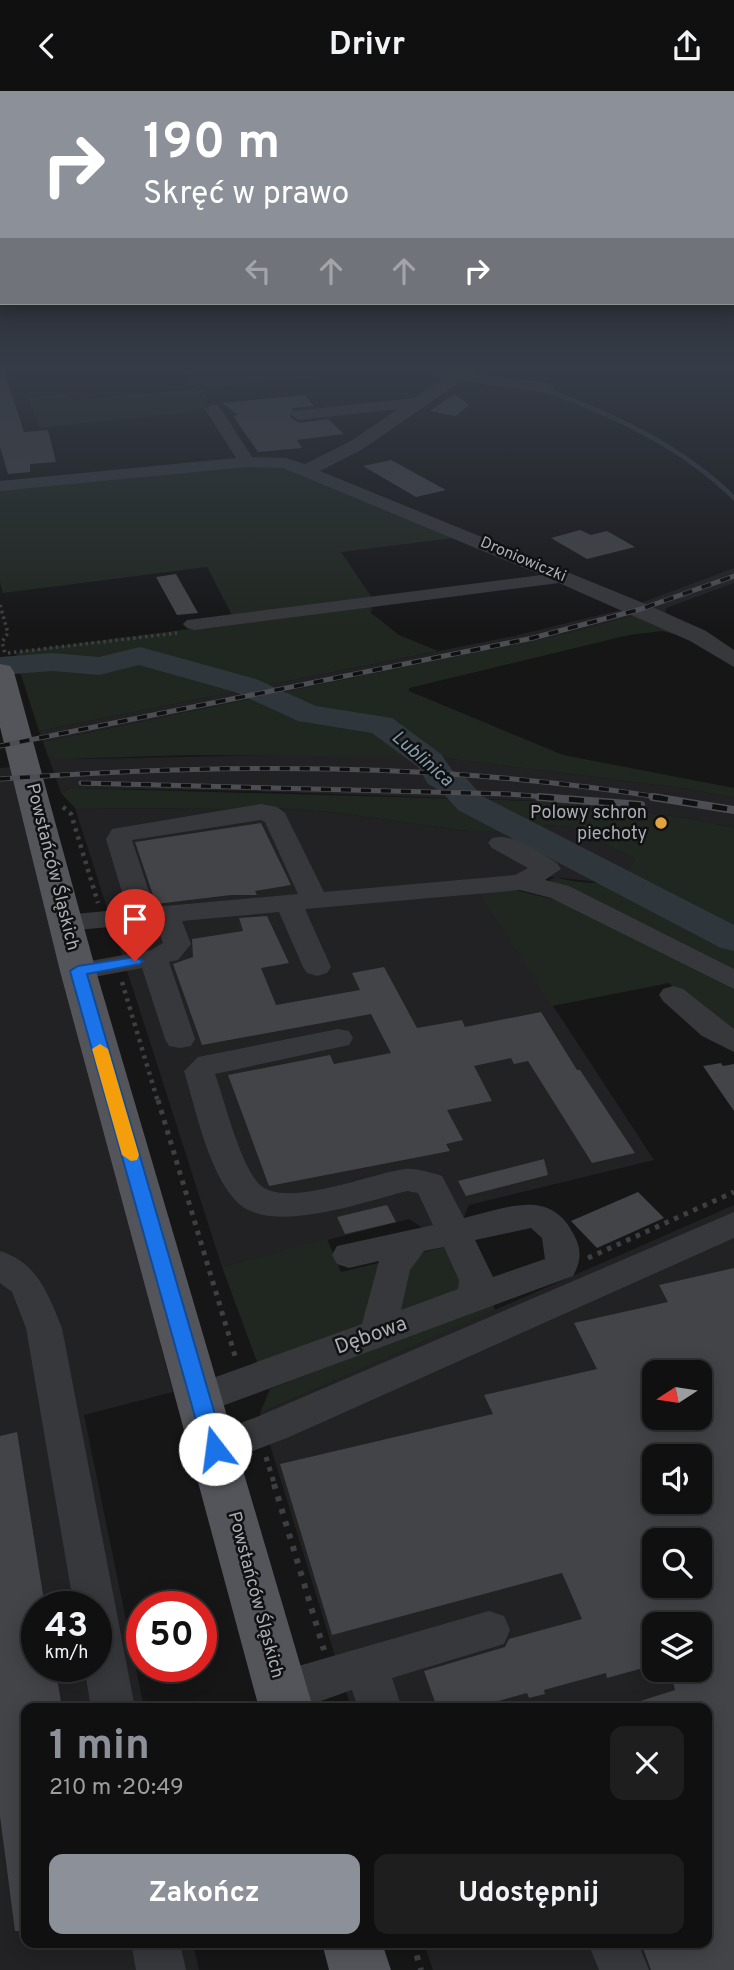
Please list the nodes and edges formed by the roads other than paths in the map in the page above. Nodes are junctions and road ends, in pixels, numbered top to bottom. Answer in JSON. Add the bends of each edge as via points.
{"nodes":[{"id":1,"x":242,"y":455,"type":"edge"},
{"id":2,"x":320,"y":455,"type":"edge"},
{"id":3,"x":337,"y":455,"type":"edge"},
{"id":4,"x":269,"y":461,"type":"junction"},
{"id":5,"x":247,"y":462,"type":"junction"},
{"id":6,"x":307,"y":470,"type":"junction"},
{"id":7,"x":0,"y":486,"type":"edge"},
{"id":8,"x":560,"y":576,"type":"junction"},
{"id":9,"x":194,"y":624,"type":"road end"},
{"id":10,"x":734,"y":660,"type":"edge"},
{"id":11,"x":4,"y":689,"type":"edge"},
{"id":12,"x":501,"y":842,"type":"dead end"},
{"id":13,"x":520,"y":882,"type":"junction"},
{"id":14,"x":302,"y":901,"type":"junction"},
{"id":15,"x":155,"y":915,"type":"junction"},
{"id":16,"x":84,"y":921,"type":"junction"},
{"id":17,"x":153,"y":958,"type":"junction"},
{"id":18,"x":317,"y":967,"type":"dead end"},
{"id":19,"x":78,"y":971,"type":"junction"},
{"id":20,"x":734,"y":980,"type":"edge"},
{"id":21,"x":673,"y":995,"type":"dead end"},
{"id":22,"x":338,"y":1038,"type":"dead end"},
{"id":23,"x":180,"y":1039,"type":"dead end"},
{"id":24,"x":734,"y":1042,"type":"edge"},
{"id":25,"x":734,"y":1224,"type":"edge"},
{"id":26,"x":455,"y":1232,"type":"junction"},
{"id":27,"x":413,"y":1241,"type":"junction"},
{"id":28,"x":349,"y":1255,"type":"dead end"},
{"id":29,"x":0,"y":1263,"type":"edge"},
{"id":30,"x":475,"y":1297,"type":"junction"},
{"id":31,"x":378,"y":1333,"type":"junction"},
{"id":32,"x":201,"y":1398,"type":"junction"},
{"id":33,"x":215,"y":1449,"type":"junction"},
{"id":34,"x":92,"y":1591,"type":"edge"},
{"id":35,"x":489,"y":1630,"type":"dead end"},
{"id":36,"x":349,"y":1670,"type":"junction"},
{"id":37,"x":108,"y":1682,"type":"edge"},
{"id":38,"x":283,"y":1700,"type":"edge"},
{"id":39,"x":112,"y":1703,"type":"edge"},
{"id":40,"x":376,"y":1703,"type":"edge"},
{"id":41,"x":157,"y":1948,"type":"edge"},
{"id":42,"x":353,"y":1948,"type":"edge"},
{"id":43,"x":615,"y":1948,"type":"edge"},
{"id":44,"x":161,"y":1970,"type":"edge"},
{"id":45,"x":360,"y":1970,"type":"edge"},
{"id":46,"x":624,"y":1970,"type":"edge"}],
"edges":[{"from":1,"to":5,"type":"street"},
{"from":2,"to":4,"type":"street"},
{"from":3,"to":6,"type":"street"},
{"from":4,"to":5,"type":"street"},
{"from":4,"to":6,"type":"street","name":"Droniowiczki"},
{"from":5,"to":7,"type":"street"},
{"from":6,"to":8,"type":"street","name":"Droniowiczki"},
{"from":8,"to":9,"type":"street","via":[[543,582]]},
{"from":8,"to":10,"type":"street","name":"Droniowiczki","via":[[680,627]]},
{"from":11,"to":16,"type":"main road","name":"Powstańców Śląskich"},
{"from":12,"to":13,"type":"street","via":[[548,869]]},
{"from":13,"to":14,"type":"street"},
{"from":13,"to":20,"type":"street","via":[[560,892]]},
{"from":14,"to":15,"type":"street"},
{"from":14,"to":15,"type":"street","via":[[276,818],[268,811],[121,834],[118,839]]},
{"from":14,"to":18,"type":"street"},
{"from":15,"to":16,"type":"street"},
{"from":15,"to":17,"type":"street","via":[[177,944],[168,954]]},
{"from":16,"to":19,"type":"main road","name":"Powstańców Śląskich"},
{"from":17,"to":19,"type":"street"},
{"from":17,"to":23,"type":"street"},
{"from":19,"to":32,"type":"main road","name":"Powstańców Śląskich"},
{"from":21,"to":24,"type":"street"},
{"from":22,"to":26,"type":"street","via":[[209,1063],[198,1071],[239,1182],[257,1200],[285,1206],[420,1180],[430,1184]]},
{"from":25,"to":33,"type":"street"},
{"from":26,"to":27,"type":"street"},
{"from":26,"to":30,"type":"street","via":[[477,1280]]},
{"from":26,"to":30,"type":"street","name":"Dębowa","via":[[535,1215],[545,1219],[560,1237],[561,1267]]},
{"from":27,"to":28,"type":"street"},
{"from":27,"to":31,"type":"street","via":[[393,1267]]},
{"from":29,"to":34,"type":"street","via":[[27,1285],[44,1328]]},
{"from":30,"to":31,"type":"street","name":"Dębowa"},
{"from":31,"to":32,"type":"street","name":"Dębowa"},
{"from":32,"to":33,"type":"main road","name":"Powstańców Śląskich"},
{"from":33,"to":38,"type":"main road","name":"Powstańców Śląskich"},
{"from":35,"to":36,"type":"street"},
{"from":36,"to":38,"type":"street"},
{"from":36,"to":40,"type":"street"},
{"from":37,"to":39,"type":"street"},
{"from":41,"to":44,"type":"street"},
{"from":42,"to":45,"type":"main road"},
{"from":43,"to":46,"type":"street"}]}
